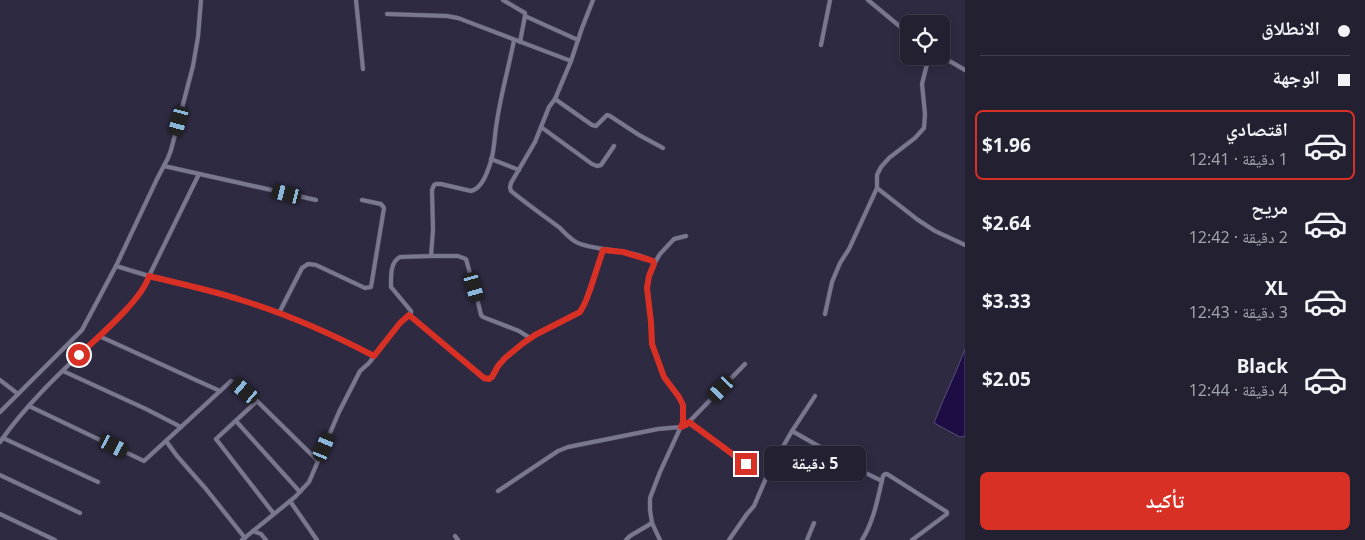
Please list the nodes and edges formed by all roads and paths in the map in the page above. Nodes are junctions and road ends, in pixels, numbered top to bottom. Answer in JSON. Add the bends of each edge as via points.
{"nodes":[{"id":1,"x":202,"y":0,"type":"edge"},
{"id":2,"x":356,"y":0,"type":"edge"},
{"id":3,"x":503,"y":0,"type":"edge"},
{"id":4,"x":593,"y":0,"type":"edge"},
{"id":5,"x":830,"y":0,"type":"edge"},
{"id":6,"x":868,"y":0,"type":"edge"},
{"id":7,"x":387,"y":14,"type":"dead end"},
{"id":8,"x":525,"y":16,"type":"junction"},
{"id":9,"x":900,"y":27,"type":"edge"},
{"id":10,"x":514,"y":40,"type":"junction"},
{"id":11,"x":578,"y":40,"type":"junction"},
{"id":12,"x":520,"y":42,"type":"junction"},
{"id":13,"x":821,"y":45,"type":"dead end"},
{"id":14,"x":571,"y":61,"type":"junction"},
{"id":15,"x":950,"y":61,"type":"edge"},
{"id":16,"x":927,"y":65,"type":"edge"},
{"id":17,"x":363,"y":69,"type":"dead end"},
{"id":18,"x":965,"y":70,"type":"edge"},
{"id":19,"x":555,"y":99,"type":"junction"},
{"id":20,"x":541,"y":127,"type":"junction"},
{"id":21,"x":614,"y":146,"type":"dead end"},
{"id":22,"x":662,"y":148,"type":"dead end"},
{"id":23,"x":491,"y":159,"type":"junction"},
{"id":24,"x":164,"y":166,"type":"junction"},
{"id":25,"x":519,"y":170,"type":"junction"},
{"id":26,"x":200,"y":174,"type":"junction"},
{"id":27,"x":877,"y":188,"type":"junction"},
{"id":28,"x":316,"y":200,"type":"dead end"},
{"id":29,"x":362,"y":200,"type":"dead end"},
{"id":30,"x":686,"y":236,"type":"dead end"},
{"id":31,"x":965,"y":245,"type":"edge"},
{"id":32,"x":603,"y":250,"type":"junction"},
{"id":33,"x":431,"y":256,"type":"junction"},
{"id":34,"x":654,"y":264,"type":"junction"},
{"id":35,"x":116,"y":266,"type":"junction"},
{"id":36,"x":149,"y":276,"type":"junction"},
{"id":37,"x":279,"y":313,"type":"junction"},
{"id":38,"x":825,"y":314,"type":"dead end"},
{"id":39,"x":409,"y":315,"type":"junction"},
{"id":40,"x":99,"y":336,"type":"junction"},
{"id":41,"x":530,"y":338,"type":"junction"},
{"id":42,"x":374,"y":356,"type":"junction"},
{"id":43,"x":745,"y":364,"type":"dead end"},
{"id":44,"x":63,"y":371,"type":"junction"},
{"id":45,"x":0,"y":380,"type":"edge"},
{"id":46,"x":220,"y":391,"type":"junction"},
{"id":47,"x":18,"y":394,"type":"junction"},
{"id":48,"x":815,"y":396,"type":"dead end"},
{"id":49,"x":257,"y":401,"type":"junction"},
{"id":50,"x":29,"y":406,"type":"junction"},
{"id":51,"x":0,"y":412,"type":"edge"},
{"id":52,"x":236,"y":421,"type":"junction"},
{"id":53,"x":689,"y":422,"type":"junction"},
{"id":54,"x":181,"y":427,"type":"junction"},
{"id":55,"x":681,"y":427,"type":"junction"},
{"id":56,"x":792,"y":431,"type":"junction"},
{"id":57,"x":3,"y":438,"type":"junction"},
{"id":58,"x":166,"y":441,"type":"junction"},
{"id":59,"x":0,"y":442,"type":"edge"},
{"id":60,"x":776,"y":458,"type":"junction"},
{"id":61,"x":318,"y":461,"type":"junction"},
{"id":62,"x":746,"y":464,"type":"dead end"},
{"id":63,"x":797,"y":473,"type":"dead end"},
{"id":64,"x":0,"y":475,"type":"edge"},
{"id":65,"x":882,"y":481,"type":"junction"},
{"id":66,"x":98,"y":482,"type":"dead end"},
{"id":67,"x":498,"y":491,"type":"dead end"},
{"id":68,"x":300,"y":492,"type":"junction"},
{"id":69,"x":290,"y":501,"type":"junction"},
{"id":70,"x":80,"y":513,"type":"dead end"},
{"id":71,"x":0,"y":514,"type":"edge"},
{"id":72,"x":274,"y":514,"type":"junction"},
{"id":73,"x":814,"y":523,"type":"dead end"},
{"id":74,"x":652,"y":524,"type":"junction"},
{"id":75,"x":253,"y":531,"type":"junction"},
{"id":76,"x":243,"y":539,"type":"edge"},
{"id":77,"x":55,"y":540,"type":"edge"},
{"id":78,"x":266,"y":540,"type":"edge"},
{"id":79,"x":317,"y":540,"type":"edge"},
{"id":80,"x":626,"y":540,"type":"edge"},
{"id":81,"x":660,"y":540,"type":"edge"},
{"id":82,"x":729,"y":540,"type":"edge"},
{"id":83,"x":807,"y":540,"type":"edge"},
{"id":84,"x":862,"y":540,"type":"edge"},
{"id":85,"x":912,"y":540,"type":"edge"}],
"edges":[{"from":1,"to":24,"type":"street","via":[[194,66]]},
{"from":2,"to":17,"type":"street"},
{"from":3,"to":8,"type":"street"},
{"from":4,"to":11,"type":"street"},
{"from":5,"to":13,"type":"street"},
{"from":6,"to":9,"type":"street"},
{"from":7,"to":10,"type":"street","via":[[458,18]]},
{"from":8,"to":11,"type":"street"},
{"from":8,"to":12,"type":"street"},
{"from":10,"to":12,"type":"street"},
{"from":10,"to":23,"type":"street"},
{"from":11,"to":14,"type":"street"},
{"from":12,"to":14,"type":"street"},
{"from":14,"to":19,"type":"street"},
{"from":15,"to":18,"type":"street"},
{"from":16,"to":27,"type":"street","via":[[922,84],[924,128],[881,167]]},
{"from":19,"to":20,"type":"street"},
{"from":19,"to":22,"type":"street","via":[[592,125],[596,126],[606,115],[610,116]]},
{"from":20,"to":21,"type":"street","via":[[597,166]]},
{"from":20,"to":25,"type":"street"},
{"from":23,"to":25,"type":"street"},
{"from":23,"to":33,"type":"street","via":[[476,190],[434,185]]},
{"from":24,"to":26,"type":"street"},
{"from":24,"to":35,"type":"street"},
{"from":25,"to":32,"type":"street","via":[[511,191],[577,243]]},
{"from":26,"to":28,"type":"street"},
{"from":26,"to":36,"type":"street"},
{"from":27,"to":31,"type":"street","via":[[913,217]]},
{"from":27,"to":38,"type":"street","via":[[837,269]]},
{"from":29,"to":37,"type":"street","via":[[381,204],[384,208],[371,288],[308,264],[302,268]]},
{"from":30,"to":34,"type":"street","via":[[674,239]]},
{"from":32,"to":34,"type":"street","via":[[638,256]]},
{"from":32,"to":41,"type":"street","via":[[580,312]]},
{"from":33,"to":39,"type":"street","via":[[400,257],[394,263],[390,287],[411,311]]},
{"from":33,"to":41,"type":"street","via":[[466,259],[480,315]]},
{"from":34,"to":55,"type":"street","via":[[647,288],[652,344],[664,377],[683,405]]},
{"from":35,"to":36,"type":"street"},
{"from":35,"to":47,"type":"street","via":[[82,330]]},
{"from":36,"to":37,"type":"street","via":[[211,291]]},
{"from":36,"to":40,"type":"street","via":[[142,291]]},
{"from":37,"to":42,"type":"street"},
{"from":39,"to":41,"type":"street","via":[[486,379],[492,377],[505,358]]},
{"from":39,"to":42,"type":"street"},
{"from":40,"to":44,"type":"street"},
{"from":40,"to":46,"type":"street"},
{"from":42,"to":61,"type":"street","via":[[357,376]]},
{"from":43,"to":53,"type":"street"},
{"from":44,"to":50,"type":"street"},
{"from":44,"to":54,"type":"street"},
{"from":45,"to":47,"type":"street"},
{"from":46,"to":49,"type":"street","via":[[231,381]]},
{"from":46,"to":54,"type":"street"},
{"from":47,"to":51,"type":"street"},
{"from":48,"to":56,"type":"street"},
{"from":49,"to":52,"type":"street"},
{"from":49,"to":61,"type":"street"},
{"from":50,"to":57,"type":"street"},
{"from":50,"to":58,"type":"street","via":[[144,460]]},
{"from":52,"to":68,"type":"street"},
{"from":52,"to":72,"type":"street","via":[[216,439]]},
{"from":53,"to":55,"type":"street"},
{"from":53,"to":62,"type":"street"},
{"from":54,"to":58,"type":"street"},
{"from":55,"to":67,"type":"street","via":[[568,447]]},
{"from":55,"to":74,"type":"street","via":[[650,498]]},
{"from":56,"to":60,"type":"street"},
{"from":56,"to":65,"type":"street","via":[[844,463]]},
{"from":57,"to":59,"type":"street"},
{"from":57,"to":66,"type":"street"},
{"from":58,"to":76,"type":"street"},
{"from":60,"to":63,"type":"street"},
{"from":60,"to":82,"type":"street","via":[[754,506]]},
{"from":61,"to":68,"type":"street","via":[[309,482]]},
{"from":64,"to":70,"type":"street"},
{"from":65,"to":84,"type":"street"},
{"from":65,"to":85,"type":"street","via":[[888,474],[947,512]]},
{"from":68,"to":69,"type":"street"},
{"from":69,"to":72,"type":"street"},
{"from":69,"to":79,"type":"street"},
{"from":71,"to":77,"type":"street"},
{"from":72,"to":75,"type":"street"},
{"from":73,"to":83,"type":"street"},
{"from":74,"to":80,"type":"street"},
{"from":74,"to":81,"type":"street"},
{"from":75,"to":76,"type":"street"},
{"from":75,"to":78,"type":"street"}]}
